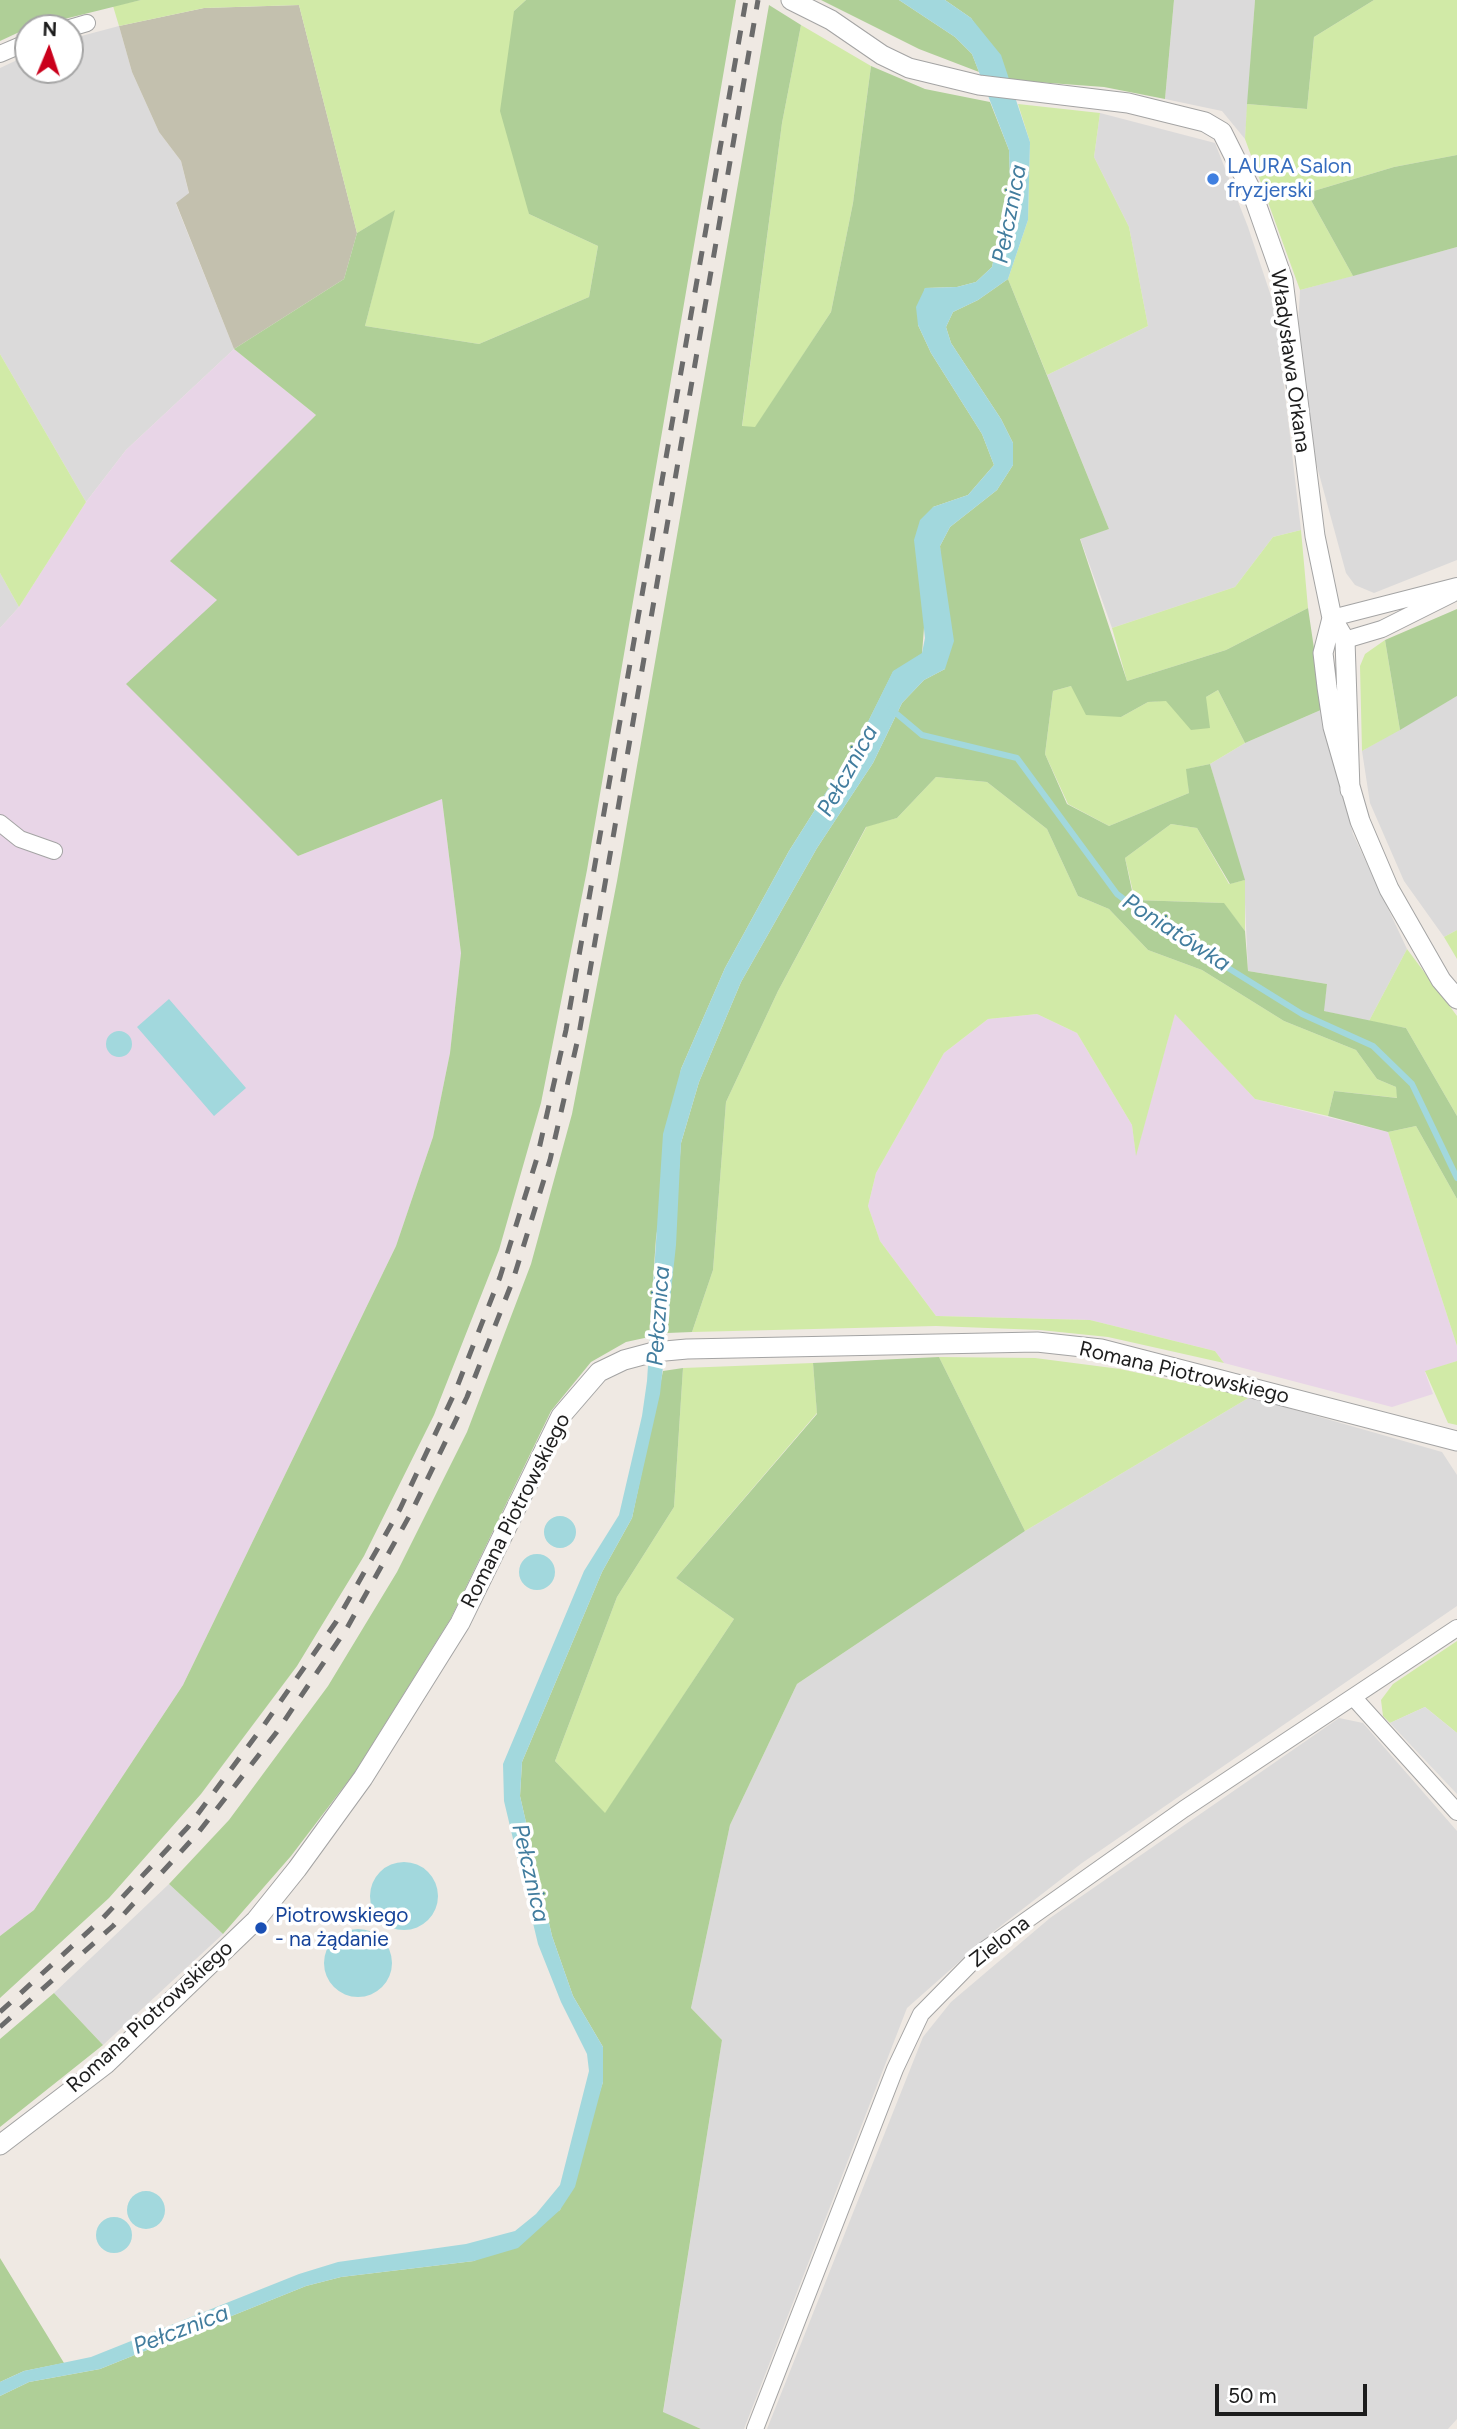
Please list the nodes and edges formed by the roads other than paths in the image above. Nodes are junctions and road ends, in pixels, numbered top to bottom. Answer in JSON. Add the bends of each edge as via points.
{"nodes":[{"id":1,"x":791,"y":0,"type":"edge"},
{"id":2,"x":87,"y":23,"type":"dead end"},
{"id":3,"x":84,"y":24,"type":"edge"},
{"id":4,"x":1457,"y":586,"type":"edge"},
{"id":5,"x":1457,"y":592,"type":"edge"},
{"id":6,"x":1332,"y":618,"type":"junction"},
{"id":7,"x":1345,"y":640,"type":"junction"},
{"id":8,"x":1350,"y":790,"type":"junction"},
{"id":9,"x":0,"y":822,"type":"edge"},
{"id":10,"x":54,"y":851,"type":"dead end"},
{"id":11,"x":1457,"y":999,"type":"edge"},
{"id":12,"x":1457,"y":1441,"type":"edge"},
{"id":13,"x":1457,"y":1628,"type":"edge"},
{"id":14,"x":1354,"y":1698,"type":"junction"},
{"id":15,"x":1457,"y":1812,"type":"edge"},
{"id":16,"x":0,"y":2145,"type":"edge"},
{"id":17,"x":755,"y":2429,"type":"edge"}],
"edges":[{"from":1,"to":6,"type":"street","name":"Władysława Orkana","via":[[909,68],[979,85],[1128,103],[1205,122],[1222,132],[1252,192],[1283,280],[1309,496]]},
{"from":2,"to":3,"type":"street"},
{"from":4,"to":6,"type":"street"},
{"from":5,"to":7,"type":"street","via":[[1382,629]]},
{"from":6,"to":7,"type":"street","name":"Władysława Orkana"},
{"from":6,"to":8,"type":"street","name":"Władysława Orkana","via":[[1323,653],[1333,727]]},
{"from":7,"to":8,"type":"street","name":"Władysława Orkana"},
{"from":8,"to":11,"type":"street","name":"Władysława Orkana","via":[[1389,889],[1441,980]]},
{"from":9,"to":10,"type":"street","via":[[20,839]]},
{"from":12,"to":16,"type":"street","name":"Romana Piotrowskiego","via":[[1076,1346],[977,1341],[687,1349],[654,1352],[599,1372],[561,1416],[460,1623],[363,1778],[298,1869],[256,1920],[116,2055]]},
{"from":13,"to":14,"type":"street","name":"Zielona"},
{"from":14,"to":15,"type":"street"},
{"from":14,"to":17,"type":"street","name":"Zielona","via":[[1184,1809],[983,1951],[921,2014],[895,2069]]}]}
